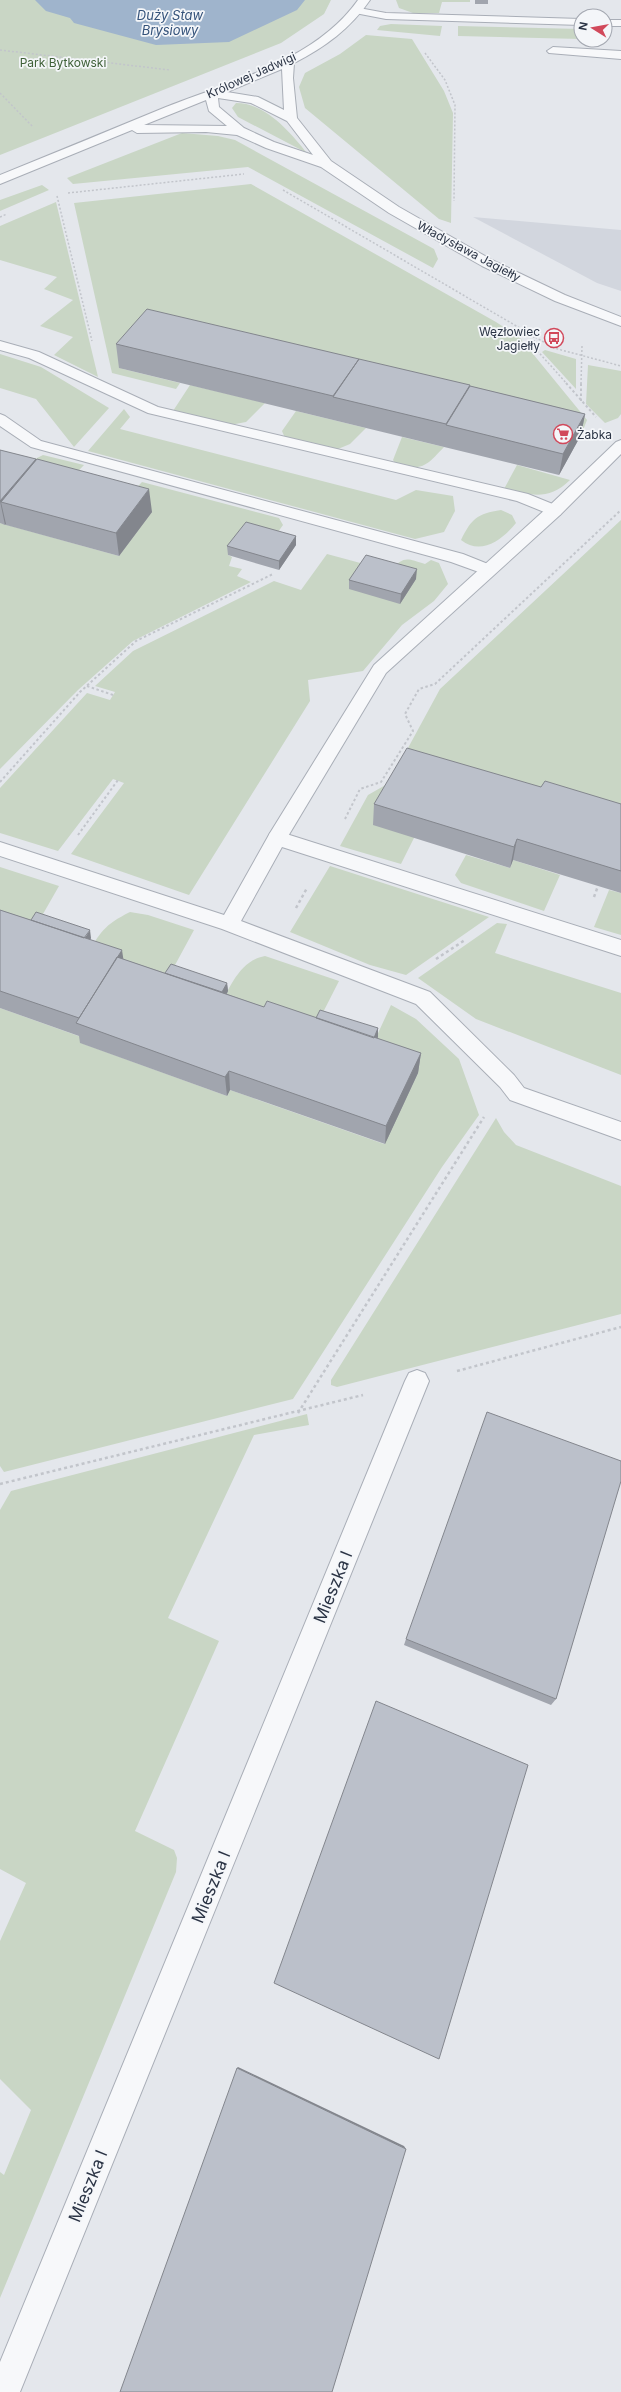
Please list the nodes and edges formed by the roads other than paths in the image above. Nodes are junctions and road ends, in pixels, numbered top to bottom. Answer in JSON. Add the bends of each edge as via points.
{"nodes":[{"id":1,"x":364,"y":0,"type":"edge"},
{"id":2,"x":359,"y":11,"type":"junction"},
{"id":3,"x":573,"y":22,"type":"edge"},
{"id":4,"x":553,"y":51,"type":"dead end"},
{"id":5,"x":621,"y":54,"type":"edge"},
{"id":6,"x":288,"y":61,"type":"junction"},
{"id":7,"x":211,"y":93,"type":"junction"},
{"id":8,"x":291,"y":118,"type":"junction"},
{"id":9,"x":123,"y":130,"type":"junction"},
{"id":10,"x":240,"y":131,"type":"junction"},
{"id":11,"x":326,"y":164,"type":"junction"},
{"id":12,"x":0,"y":180,"type":"edge"},
{"id":13,"x":621,"y":322,"type":"edge"},
{"id":14,"x":0,"y":345,"type":"edge"},
{"id":15,"x":0,"y":419,"type":"edge"},
{"id":16,"x":620,"y":446,"type":"edge"},
{"id":17,"x":554,"y":511,"type":"junction"},
{"id":18,"x":487,"y":570,"type":"junction"},
{"id":19,"x":277,"y":838,"type":"junction"},
{"id":20,"x":0,"y":849,"type":"edge"},
{"id":21,"x":229,"y":924,"type":"junction"},
{"id":22,"x":621,"y":948,"type":"edge"},
{"id":23,"x":621,"y":1131,"type":"edge"},
{"id":24,"x":417,"y":1381,"type":"road end"},
{"id":25,"x":4,"y":2392,"type":"edge"}],
"edges":[{"from":1,"to":2,"type":"street","name":"Królowej Jadwigi"},
{"from":2,"to":3,"type":"street","via":[[386,16]]},
{"from":2,"to":6,"type":"street","name":"Królowej Jadwigi","via":[[326,39]]},
{"from":4,"to":5,"type":"street"},
{"from":6,"to":7,"type":"street","name":"Królowej Jadwigi"},
{"from":6,"to":8,"type":"street"},
{"from":7,"to":8,"type":"street","via":[[254,100]]},
{"from":7,"to":9,"type":"street","name":"Królowej Jadwigi"},
{"from":7,"to":10,"type":"street","via":[[213,108]]},
{"from":8,"to":11,"type":"street"},
{"from":9,"to":10,"type":"street","via":[[170,128]]},
{"from":9,"to":12,"type":"street"},
{"from":10,"to":11,"type":"street","via":[[270,145]]},
{"from":11,"to":13,"type":"street","name":"Władysława Jagiełły","via":[[394,210],[487,263],[560,298]]},
{"from":14,"to":17,"type":"street","via":[[34,355],[153,410],[522,497]]},
{"from":15,"to":18,"type":"street","via":[[36,444],[457,558]]},
{"from":16,"to":17,"type":"street"},
{"from":17,"to":18,"type":"street"},
{"from":18,"to":19,"type":"street","via":[[380,669]]},
{"from":19,"to":21,"type":"street"},
{"from":19,"to":22,"type":"street"},
{"from":20,"to":21,"type":"street"},
{"from":21,"to":23,"type":"street","via":[[423,998],[517,1094]]},
{"from":24,"to":25,"type":"street","name":"Mieszka I"}]}
